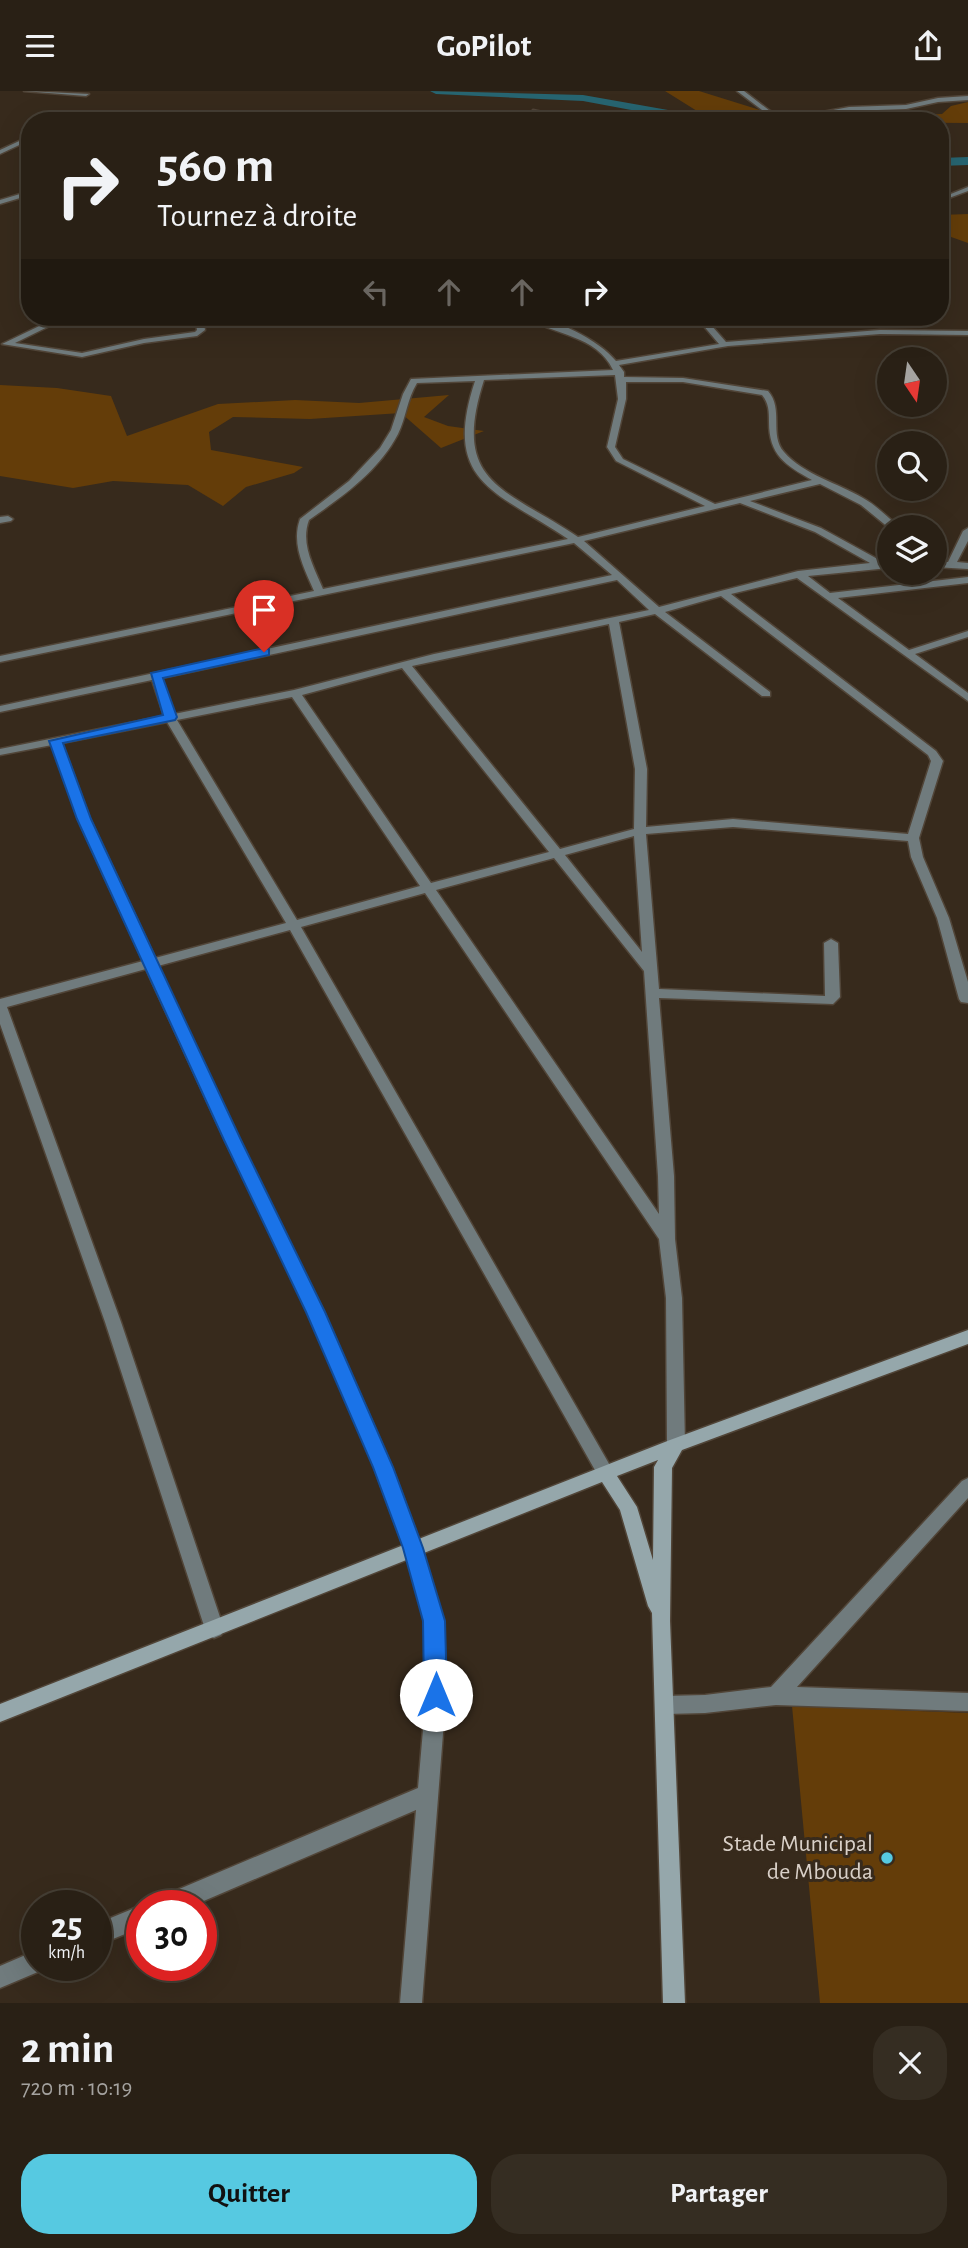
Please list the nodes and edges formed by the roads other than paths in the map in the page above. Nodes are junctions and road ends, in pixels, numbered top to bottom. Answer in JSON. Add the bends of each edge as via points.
{"nodes":[{"id":1,"x":27,"y":91,"type":"edge"},
{"id":2,"x":740,"y":91,"type":"edge"},
{"id":3,"x":86,"y":95,"type":"dead end"},
{"id":4,"x":968,"y":98,"type":"edge"},
{"id":5,"x":768,"y":112,"type":"edge"},
{"id":6,"x":833,"y":112,"type":"edge"},
{"id":7,"x":21,"y":142,"type":"edge"},
{"id":8,"x":0,"y":152,"type":"edge"},
{"id":9,"x":968,"y":189,"type":"edge"},
{"id":10,"x":21,"y":196,"type":"edge"},
{"id":11,"x":949,"y":196,"type":"edge"},
{"id":12,"x":0,"y":202,"type":"edge"},
{"id":13,"x":47,"y":326,"type":"edge"},
{"id":14,"x":200,"y":326,"type":"edge"},
{"id":15,"x":550,"y":326,"type":"edge"},
{"id":16,"x":708,"y":326,"type":"edge"},
{"id":17,"x":968,"y":333,"type":"edge"},
{"id":18,"x":3,"y":344,"type":"edge"},
{"id":19,"x":725,"y":344,"type":"junction"},
{"id":20,"x":620,"y":371,"type":"junction"},
{"id":21,"x":480,"y":379,"type":"junction"},
{"id":22,"x":820,"y":481,"type":"junction"},
{"id":23,"x":741,"y":501,"type":"junction"},
{"id":24,"x":714,"y":507,"type":"junction"},
{"id":25,"x":879,"y":515,"type":"edge"},
{"id":26,"x":968,"y":531,"type":"edge"},
{"id":27,"x":577,"y":540,"type":"junction"},
{"id":28,"x":877,"y":561,"type":"edge"},
{"id":29,"x":947,"y":564,"type":"edge"},
{"id":30,"x":877,"y":565,"type":"edge"},
{"id":31,"x":951,"y":565,"type":"junction"},
{"id":32,"x":968,"y":566,"type":"edge"},
{"id":33,"x":798,"y":574,"type":"junction"},
{"id":34,"x":617,"y":577,"type":"junction"},
{"id":35,"x":968,"y":580,"type":"edge"},
{"id":36,"x":319,"y":592,"type":"junction"},
{"id":37,"x":723,"y":593,"type":"junction"},
{"id":38,"x":829,"y":596,"type":"junction"},
{"id":39,"x":657,"y":611,"type":"junction"},
{"id":40,"x":614,"y":621,"type":"junction"},
{"id":41,"x":968,"y":634,"type":"edge"},
{"id":42,"x":909,"y":653,"type":"junction"},
{"id":43,"x":0,"y":659,"type":"edge"},
{"id":44,"x":406,"y":666,"type":"junction"},
{"id":45,"x":156,"y":675,"type":"junction"},
{"id":46,"x":295,"y":693,"type":"junction"},
{"id":47,"x":766,"y":694,"type":"dead end"},
{"id":48,"x":968,"y":698,"type":"edge"},
{"id":49,"x":0,"y":709,"type":"edge"},
{"id":50,"x":170,"y":717,"type":"junction"},
{"id":51,"x":56,"y":741,"type":"junction"},
{"id":52,"x":0,"y":751,"type":"edge"},
{"id":53,"x":640,"y":831,"type":"junction"},
{"id":54,"x":914,"y":838,"type":"junction"},
{"id":55,"x":557,"y":853,"type":"junction"},
{"id":56,"x":430,"y":889,"type":"junction"},
{"id":57,"x":294,"y":925,"type":"junction"},
{"id":58,"x":831,"y":943,"type":"dead end"},
{"id":59,"x":151,"y":962,"type":"junction"},
{"id":60,"x":651,"y":971,"type":"junction"},
{"id":61,"x":653,"y":993,"type":"junction"},
{"id":62,"x":966,"y":999,"type":"dead end"},
{"id":63,"x":0,"y":1005,"type":"edge"},
{"id":64,"x":667,"y":1239,"type":"junction"},
{"id":65,"x":968,"y":1337,"type":"edge"},
{"id":66,"x":676,"y":1445,"type":"junction"},
{"id":67,"x":606,"y":1474,"type":"junction"},
{"id":68,"x":968,"y":1486,"type":"edge"},
{"id":69,"x":413,"y":1548,"type":"junction"},
{"id":70,"x":661,"y":1621,"type":"junction"},
{"id":71,"x":214,"y":1629,"type":"junction"},
{"id":72,"x":776,"y":1696,"type":"junction"},
{"id":73,"x":968,"y":1702,"type":"edge"},
{"id":74,"x":666,"y":1705,"type":"junction"},
{"id":75,"x":0,"y":1713,"type":"edge"},
{"id":76,"x":429,"y":1794,"type":"junction"},
{"id":77,"x":204,"y":1890,"type":"edge"},
{"id":78,"x":21,"y":1967,"type":"edge"},
{"id":79,"x":0,"y":1976,"type":"edge"},
{"id":80,"x":411,"y":2003,"type":"edge"},
{"id":81,"x":674,"y":2003,"type":"edge"}],
"edges":[{"from":1,"to":3,"type":"street"},
{"from":2,"to":5,"type":"street"},
{"from":4,"to":6,"type":"street"},
{"from":7,"to":8,"type":"street"},
{"from":9,"to":11,"type":"street"},
{"from":10,"to":12,"type":"street"},
{"from":13,"to":18,"type":"street"},
{"from":14,"to":18,"type":"street","via":[[197,334],[88,354]]},
{"from":15,"to":20,"type":"street","via":[[598,347]]},
{"from":16,"to":19,"type":"street"},
{"from":17,"to":19,"type":"street","via":[[880,332]]},
{"from":19,"to":20,"type":"street"},
{"from":20,"to":21,"type":"street"},
{"from":20,"to":22,"type":"street","via":[[765,393],[772,403],[773,443],[778,451]]},
{"from":20,"to":24,"type":"street","via":[[622,400],[611,447],[614,453],[627,466]]},
{"from":21,"to":27,"type":"street","via":[[471,406],[475,467],[496,488]]},
{"from":21,"to":36,"type":"street","via":[[414,381],[393,435],[375,459],[351,485],[305,519],[300,540]]},
{"from":22,"to":23,"type":"street"},
{"from":22,"to":25,"type":"street"},
{"from":23,"to":24,"type":"street"},
{"from":23,"to":28,"type":"street","via":[[818,530]]},
{"from":24,"to":27,"type":"street"},
{"from":26,"to":31,"type":"street"},
{"from":27,"to":34,"type":"street"},
{"from":27,"to":36,"type":"street"},
{"from":29,"to":31,"type":"street"},
{"from":30,"to":33,"type":"street"},
{"from":31,"to":32,"type":"street"},
{"from":33,"to":37,"type":"street"},
{"from":33,"to":38,"type":"street"},
{"from":34,"to":39,"type":"street"},
{"from":34,"to":45,"type":"street"},
{"from":35,"to":38,"type":"street"},
{"from":36,"to":43,"type":"street"},
{"from":37,"to":39,"type":"street"},
{"from":37,"to":54,"type":"street","via":[[932,753],[937,761]]},
{"from":38,"to":42,"type":"street"},
{"from":39,"to":40,"type":"street"},
{"from":39,"to":47,"type":"street"},
{"from":40,"to":44,"type":"street"},
{"from":40,"to":53,"type":"street","via":[[641,769]]},
{"from":41,"to":42,"type":"street"},
{"from":42,"to":48,"type":"street"},
{"from":44,"to":46,"type":"street"},
{"from":44,"to":55,"type":"street"},
{"from":45,"to":49,"type":"street"},
{"from":45,"to":50,"type":"street"},
{"from":46,"to":50,"type":"street"},
{"from":46,"to":56,"type":"street"},
{"from":50,"to":51,"type":"street"},
{"from":50,"to":57,"type":"street"},
{"from":51,"to":52,"type":"street"},
{"from":51,"to":59,"type":"street","via":[[84,819]]},
{"from":53,"to":54,"type":"street","via":[[733,823]]},
{"from":53,"to":55,"type":"street"},
{"from":53,"to":60,"type":"street"},
{"from":54,"to":62,"type":"street"},
{"from":55,"to":56,"type":"street"},
{"from":55,"to":60,"type":"street"},
{"from":56,"to":57,"type":"street"},
{"from":56,"to":64,"type":"street"},
{"from":57,"to":59,"type":"street"},
{"from":57,"to":67,"type":"street"},
{"from":58,"to":61,"type":"street","via":[[833,997],[828,1001]]},
{"from":59,"to":63,"type":"street"},
{"from":59,"to":69,"type":"street","via":[[316,1312]]},
{"from":60,"to":61,"type":"street"},
{"from":61,"to":64,"type":"street"},
{"from":63,"to":71,"type":"street","via":[[113,1322]]},
{"from":64,"to":66,"type":"street","via":[[674,1298]]},
{"from":65,"to":66,"type":"street"},
{"from":66,"to":67,"type":"street"},
{"from":66,"to":70,"type":"street","via":[[663,1467]]},
{"from":67,"to":69,"type":"street"},
{"from":67,"to":70,"type":"street","via":[[628,1507]]},
{"from":68,"to":72,"type":"street"},
{"from":69,"to":71,"type":"street"},
{"from":69,"to":76,"type":"street","via":[[434,1621],[436,1695]]},
{"from":70,"to":74,"type":"street"},
{"from":71,"to":75,"type":"street"},
{"from":72,"to":73,"type":"street"},
{"from":72,"to":74,"type":"street"},
{"from":74,"to":81,"type":"street"},
{"from":76,"to":77,"type":"street"},
{"from":76,"to":80,"type":"street"},
{"from":78,"to":79,"type":"street"}]}
